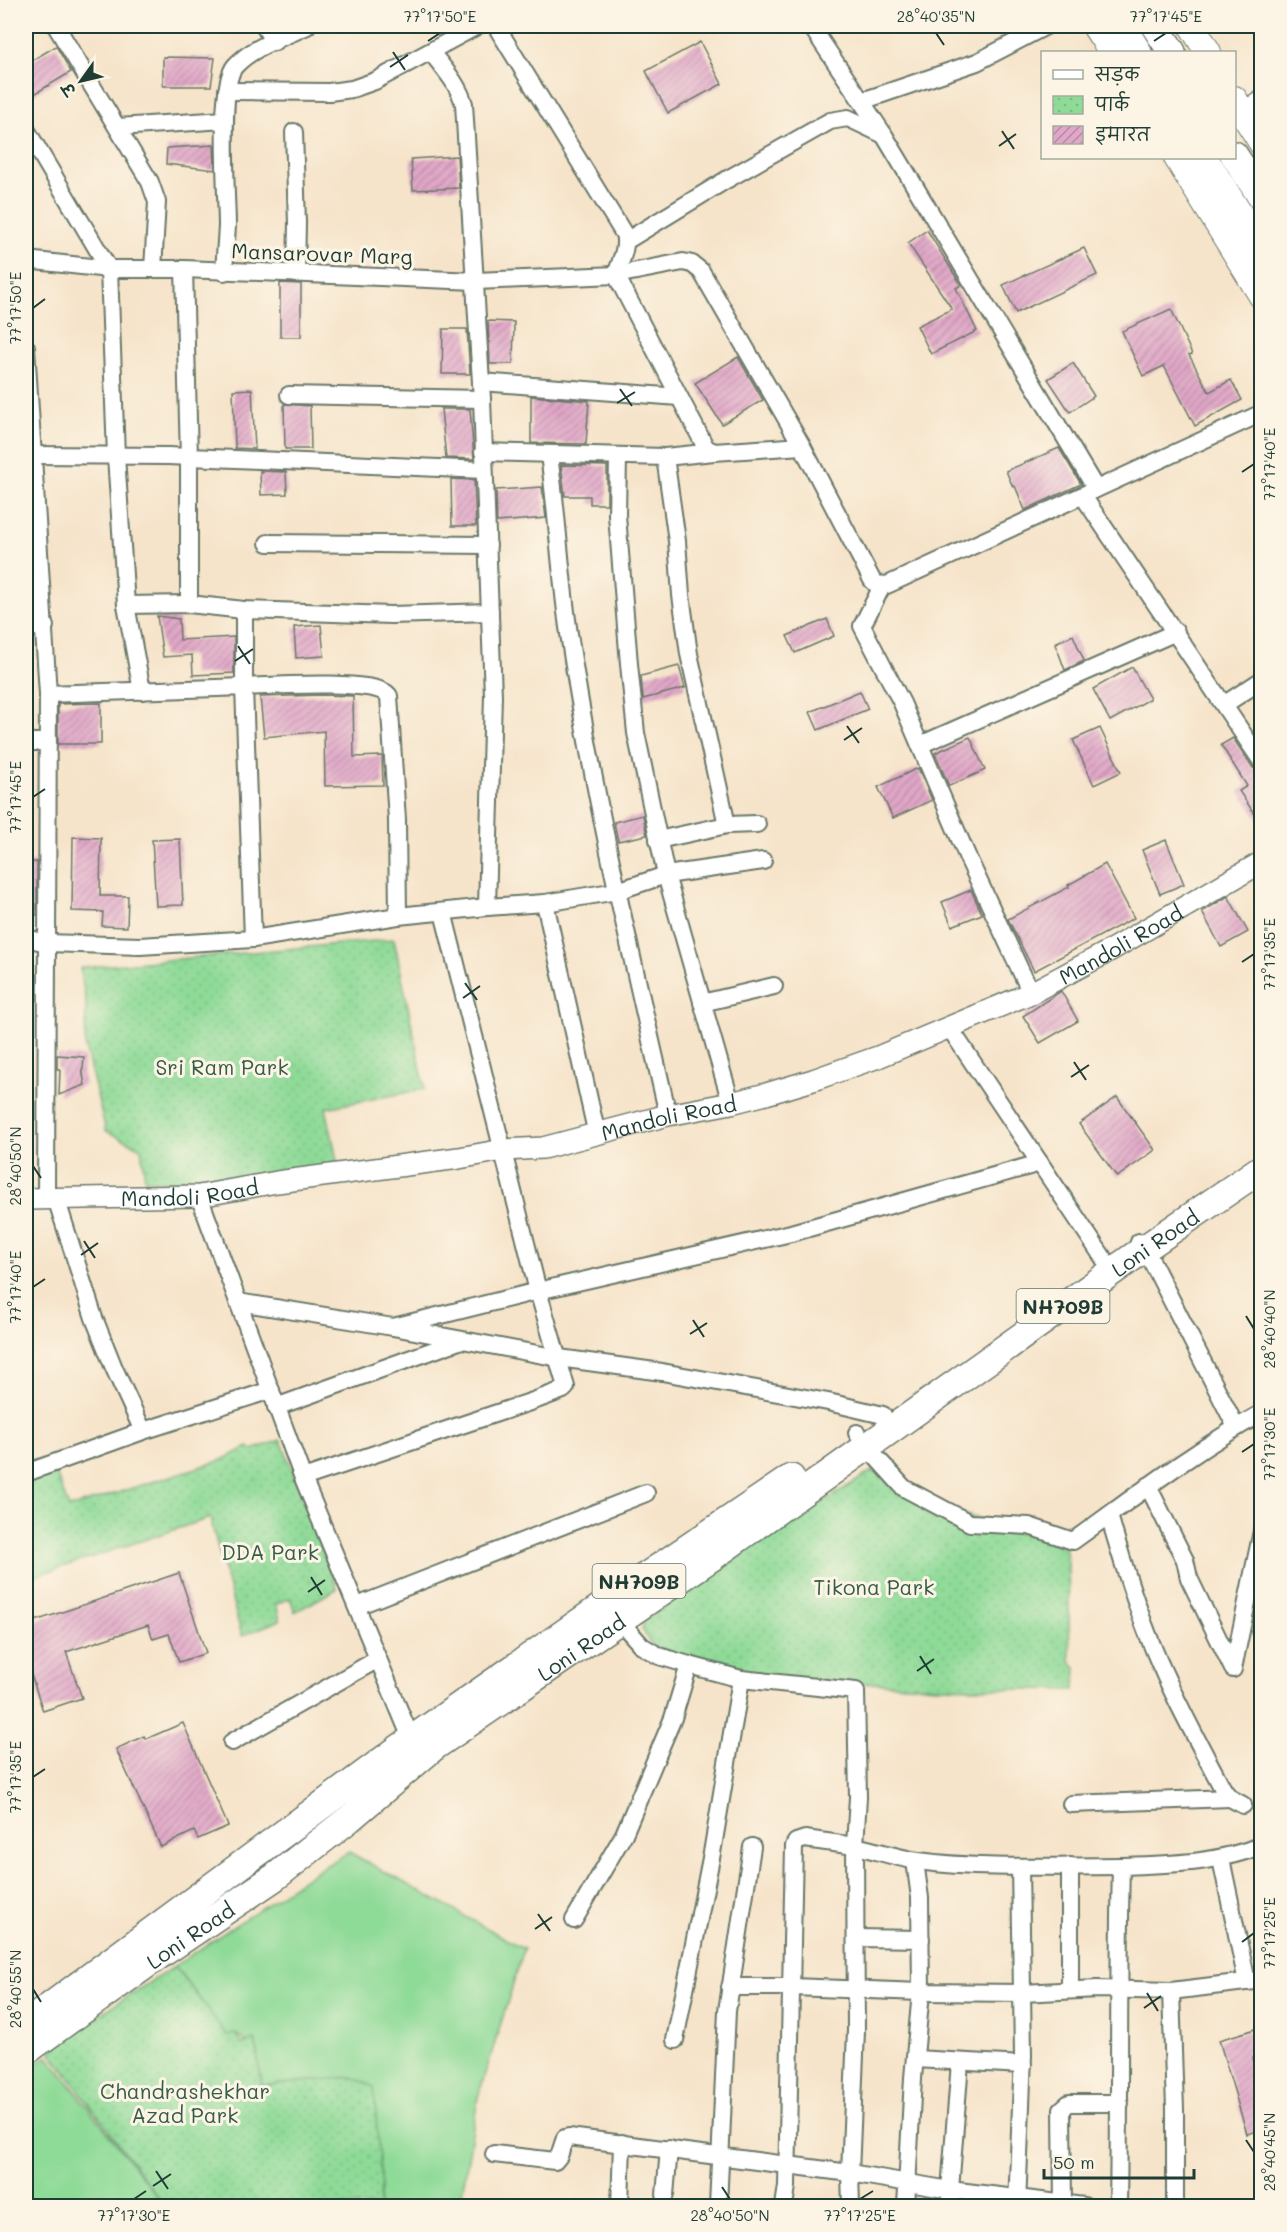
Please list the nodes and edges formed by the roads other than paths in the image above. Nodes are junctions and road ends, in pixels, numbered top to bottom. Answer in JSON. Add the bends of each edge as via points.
{"nodes":[{"id":1,"x":56,"y":26,"type":"edge"},
{"id":2,"x":264,"y":26,"type":"edge"},
{"id":3,"x":307,"y":26,"type":"edge"},
{"id":4,"x":477,"y":26,"type":"edge"},
{"id":5,"x":496,"y":26,"type":"edge"},
{"id":6,"x":811,"y":26,"type":"edge"},
{"id":7,"x":1046,"y":26,"type":"edge"},
{"id":8,"x":1095,"y":26,"type":"edge"},
{"id":9,"x":1122,"y":26,"type":"edge"},
{"id":10,"x":1155,"y":26,"type":"edge"},
{"id":11,"x":1192,"y":26,"type":"edge"},
{"id":12,"x":274,"y":42,"type":"junction"},
{"id":13,"x":1111,"y":51,"type":"edge"},
{"id":14,"x":1137,"y":51,"type":"edge"},
{"id":15,"x":1171,"y":51,"type":"edge"},
{"id":16,"x":1207,"y":51,"type":"edge"},
{"id":17,"x":430,"y":52,"type":"junction"},
{"id":18,"x":227,"y":90,"type":"junction"},
{"id":19,"x":862,"y":101,"type":"junction"},
{"id":20,"x":1246,"y":103,"type":"edge"},
{"id":21,"x":225,"y":120,"type":"junction"},
{"id":22,"x":118,"y":127,"type":"junction"},
{"id":23,"x":26,"y":129,"type":"edge"},
{"id":24,"x":294,"y":132,"type":"dead end"},
{"id":25,"x":884,"y":135,"type":"junction"},
{"id":26,"x":1262,"y":143,"type":"edge"},
{"id":27,"x":1236,"y":158,"type":"edge"},
{"id":28,"x":1178,"y":159,"type":"edge"},
{"id":29,"x":1205,"y":159,"type":"edge"},
{"id":30,"x":1262,"y":198,"type":"edge"},
{"id":31,"x":626,"y":241,"type":"junction"},
{"id":32,"x":1262,"y":251,"type":"edge"},
{"id":33,"x":26,"y":260,"type":"edge"},
{"id":34,"x":153,"y":268,"type":"junction"},
{"id":35,"x":109,"y":269,"type":"junction"},
{"id":36,"x":184,"y":269,"type":"junction"},
{"id":37,"x":224,"y":272,"type":"junction"},
{"id":38,"x":296,"y":274,"type":"junction"},
{"id":39,"x":616,"y":275,"type":"junction"},
{"id":40,"x":476,"y":281,"type":"junction"},
{"id":41,"x":1262,"y":296,"type":"edge"},
{"id":42,"x":26,"y":347,"type":"edge"},
{"id":43,"x":481,"y":382,"type":"junction"},
{"id":44,"x":289,"y":395,"type":"dead end"},
{"id":45,"x":679,"y":398,"type":"junction"},
{"id":46,"x":482,"y":399,"type":"junction"},
{"id":47,"x":1262,"y":413,"type":"edge"},
{"id":48,"x":802,"y":446,"type":"junction"},
{"id":49,"x":483,"y":452,"type":"junction"},
{"id":50,"x":714,"y":452,"type":"junction"},
{"id":51,"x":33,"y":455,"type":"junction"},
{"id":52,"x":549,"y":455,"type":"junction"},
{"id":53,"x":116,"y":456,"type":"junction"},
{"id":54,"x":618,"y":457,"type":"junction"},
{"id":55,"x":665,"y":457,"type":"junction"},
{"id":56,"x":189,"y":458,"type":"junction"},
{"id":57,"x":484,"y":470,"type":"junction"},
{"id":58,"x":1089,"y":492,"type":"junction"},
{"id":59,"x":31,"y":505,"type":"edge"},
{"id":60,"x":268,"y":543,"type":"dead end"},
{"id":61,"x":488,"y":545,"type":"junction"},
{"id":62,"x":882,"y":586,"type":"junction"},
{"id":63,"x":189,"y":604,"type":"junction"},
{"id":64,"x":126,"y":605,"type":"junction"},
{"id":65,"x":244,"y":610,"type":"junction"},
{"id":66,"x":490,"y":612,"type":"junction"},
{"id":67,"x":45,"y":626,"type":"junction"},
{"id":68,"x":26,"y":627,"type":"edge"},
{"id":69,"x":1176,"y":632,"type":"junction"},
{"id":70,"x":1262,"y":680,"type":"edge"},
{"id":71,"x":244,"y":687,"type":"junction"},
{"id":72,"x":142,"y":691,"type":"junction"},
{"id":73,"x":48,"y":694,"type":"junction"},
{"id":74,"x":1225,"y":704,"type":"junction"},
{"id":75,"x":26,"y":742,"type":"edge"},
{"id":76,"x":48,"y":742,"type":"junction"},
{"id":77,"x":920,"y":746,"type":"junction"},
{"id":78,"x":1262,"y":762,"type":"edge"},
{"id":79,"x":757,"y":824,"type":"dead end"},
{"id":80,"x":727,"y":825,"type":"junction"},
{"id":81,"x":658,"y":840,"type":"junction"},
{"id":82,"x":763,"y":861,"type":"dead end"},
{"id":83,"x":1262,"y":862,"type":"edge"},
{"id":84,"x":666,"y":875,"type":"junction"},
{"id":85,"x":617,"y":891,"type":"junction"},
{"id":86,"x":545,"y":903,"type":"junction"},
{"id":87,"x":487,"y":907,"type":"junction"},
{"id":88,"x":443,"y":912,"type":"junction"},
{"id":89,"x":398,"y":916,"type":"junction"},
{"id":90,"x":26,"y":938,"type":"edge"},
{"id":91,"x":253,"y":939,"type":"junction"},
{"id":92,"x":47,"y":943,"type":"junction"},
{"id":93,"x":774,"y":986,"type":"dead end"},
{"id":94,"x":1031,"y":993,"type":"junction"},
{"id":95,"x":702,"y":1003,"type":"junction"},
{"id":96,"x":949,"y":1027,"type":"junction"},
{"id":97,"x":731,"y":1103,"type":"junction"},
{"id":98,"x":668,"y":1115,"type":"junction"},
{"id":99,"x":597,"y":1135,"type":"junction"},
{"id":100,"x":503,"y":1150,"type":"junction"},
{"id":101,"x":1262,"y":1150,"type":"edge"},
{"id":102,"x":1040,"y":1163,"type":"junction"},
{"id":103,"x":1262,"y":1168,"type":"edge"},
{"id":104,"x":199,"y":1196,"type":"junction"},
{"id":105,"x":43,"y":1198,"type":"edge"},
{"id":106,"x":1140,"y":1244,"type":"junction"},
{"id":107,"x":1104,"y":1259,"type":"junction"},
{"id":108,"x":538,"y":1291,"type":"junction"},
{"id":109,"x":238,"y":1302,"type":"junction"},
{"id":110,"x":393,"y":1327,"type":"junction"},
{"id":111,"x":460,"y":1340,"type":"junction"},
{"id":112,"x":559,"y":1358,"type":"junction"},
{"id":113,"x":271,"y":1390,"type":"junction"},
{"id":114,"x":276,"y":1407,"type":"junction"},
{"id":115,"x":1262,"y":1413,"type":"edge"},
{"id":116,"x":883,"y":1415,"type":"junction"},
{"id":117,"x":1236,"y":1427,"type":"junction"},
{"id":118,"x":143,"y":1431,"type":"junction"},
{"id":119,"x":861,"y":1440,"type":"junction"},
{"id":120,"x":26,"y":1473,"type":"edge"},
{"id":121,"x":303,"y":1478,"type":"junction"},
{"id":122,"x":1148,"y":1486,"type":"junction"},
{"id":123,"x":646,"y":1493,"type":"dead end"},
{"id":124,"x":1109,"y":1515,"type":"junction"},
{"id":125,"x":1262,"y":1531,"type":"edge"},
{"id":126,"x":1257,"y":1584,"type":"edge"},
{"id":127,"x":357,"y":1606,"type":"junction"},
{"id":128,"x":619,"y":1620,"type":"junction"},
{"id":129,"x":378,"y":1659,"type":"junction"},
{"id":130,"x":689,"y":1665,"type":"junction"},
{"id":131,"x":741,"y":1679,"type":"junction"},
{"id":132,"x":232,"y":1742,"type":"dead end"},
{"id":133,"x":416,"y":1750,"type":"junction"},
{"id":134,"x":1071,"y":1804,"type":"dead end"},
{"id":135,"x":1262,"y":1845,"type":"edge"},
{"id":136,"x":855,"y":1846,"type":"junction"},
{"id":137,"x":752,"y":1847,"type":"dead end"},
{"id":138,"x":1221,"y":1859,"type":"junction"},
{"id":139,"x":915,"y":1861,"type":"junction"},
{"id":140,"x":1070,"y":1866,"type":"junction"},
{"id":141,"x":1121,"y":1866,"type":"junction"},
{"id":142,"x":1020,"y":1867,"type":"junction"},
{"id":143,"x":574,"y":1920,"type":"dead end"},
{"id":144,"x":856,"y":1938,"type":"junction"},
{"id":145,"x":921,"y":1939,"type":"junction"},
{"id":146,"x":1254,"y":1981,"type":"edge"},
{"id":147,"x":730,"y":1987,"type":"junction"},
{"id":148,"x":792,"y":1987,"type":"junction"},
{"id":149,"x":1118,"y":1989,"type":"junction"},
{"id":150,"x":855,"y":1990,"type":"junction"},
{"id":151,"x":1070,"y":1990,"type":"junction"},
{"id":152,"x":1171,"y":1991,"type":"junction"},
{"id":153,"x":921,"y":1992,"type":"junction"},
{"id":154,"x":1023,"y":1993,"type":"junction"},
{"id":155,"x":31,"y":2028,"type":"edge"},
{"id":156,"x":675,"y":2040,"type":"dead end"},
{"id":157,"x":915,"y":2060,"type":"junction"},
{"id":158,"x":960,"y":2062,"type":"junction"},
{"id":159,"x":1023,"y":2065,"type":"junction"},
{"id":160,"x":1120,"y":2103,"type":"junction"},
{"id":161,"x":622,"y":2144,"type":"junction"},
{"id":162,"x":669,"y":2149,"type":"junction"},
{"id":163,"x":494,"y":2154,"type":"dead end"},
{"id":164,"x":720,"y":2156,"type":"junction"},
{"id":165,"x":787,"y":2166,"type":"junction"},
{"id":166,"x":850,"y":2173,"type":"junction"},
{"id":167,"x":906,"y":2182,"type":"junction"},
{"id":168,"x":664,"y":2195,"type":"dead end"},
{"id":169,"x":950,"y":2198,"type":"edge"},
{"id":170,"x":1017,"y":2203,"type":"edge"},
{"id":171,"x":620,"y":2206,"type":"edge"},
{"id":172,"x":718,"y":2206,"type":"edge"},
{"id":173,"x":784,"y":2206,"type":"edge"},
{"id":174,"x":851,"y":2206,"type":"edge"},
{"id":175,"x":906,"y":2206,"type":"edge"},
{"id":176,"x":1063,"y":2206,"type":"edge"},
{"id":177,"x":1084,"y":2206,"type":"edge"},
{"id":178,"x":1118,"y":2206,"type":"edge"},
{"id":179,"x":1175,"y":2206,"type":"edge"}],
"edges":[{"from":1,"to":22,"type":"street"},
{"from":2,"to":12,"type":"street"},
{"from":3,"to":12,"type":"street"},
{"from":4,"to":17,"type":"street"},
{"from":5,"to":31,"type":"street"},
{"from":6,"to":19,"type":"street"},
{"from":7,"to":19,"type":"street","via":[[977,62]]},
{"from":8,"to":13,"type":"main road"},
{"from":9,"to":14,"type":"highway"},
{"from":10,"to":15,"type":"highway"},
{"from":11,"to":16,"type":"main road"},
{"from":12,"to":18,"type":"street","via":[[233,68]]},
{"from":17,"to":18,"type":"street","via":[[352,89]]},
{"from":17,"to":40,"type":"street","via":[[454,82],[464,104]]},
{"from":18,"to":21,"type":"street"},
{"from":19,"to":25,"type":"street"},
{"from":20,"to":26,"type":"main road"},
{"from":21,"to":22,"type":"street"},
{"from":21,"to":37,"type":"street"},
{"from":22,"to":34,"type":"street","via":[[150,182],[157,202]]},
{"from":23,"to":35,"type":"street"},
{"from":24,"to":38,"type":"street"},
{"from":25,"to":31,"type":"street","via":[[848,118],[830,121]]},
{"from":25,"to":58,"type":"street"},
{"from":27,"to":30,"type":"highway"},
{"from":28,"to":41,"type":"main road"},
{"from":29,"to":32,"type":"highway"},
{"from":31,"to":39,"type":"street"},
{"from":33,"to":35,"type":"street","name":"Mansarovar Marg"},
{"from":34,"to":35,"type":"street","name":"Mansarovar Marg"},
{"from":34,"to":36,"type":"street","name":"Mansarovar Marg"},
{"from":35,"to":53,"type":"street"},
{"from":36,"to":37,"type":"street","name":"Mansarovar Marg"},
{"from":36,"to":56,"type":"street"},
{"from":37,"to":38,"type":"street","name":"Mansarovar Marg"},
{"from":38,"to":40,"type":"street","name":"Mansarovar Marg"},
{"from":39,"to":40,"type":"street","name":"Mansarovar Marg"},
{"from":39,"to":45,"type":"street"},
{"from":39,"to":48,"type":"street","name":"Mansarovar Marg","via":[[683,262],[701,271]]},
{"from":40,"to":43,"type":"street"},
{"from":42,"to":51,"type":"street"},
{"from":43,"to":45,"type":"street"},
{"from":43,"to":46,"type":"street"},
{"from":44,"to":46,"type":"street"},
{"from":45,"to":50,"type":"street","via":[[703,445]]},
{"from":46,"to":49,"type":"street"},
{"from":47,"to":58,"type":"street"},
{"from":48,"to":50,"type":"street"},
{"from":48,"to":62,"type":"street","name":"Mansarovar Marg","via":[[872,580]]},
{"from":49,"to":52,"type":"street"},
{"from":49,"to":57,"type":"street"},
{"from":50,"to":55,"type":"street"},
{"from":51,"to":53,"type":"street"},
{"from":51,"to":59,"type":"street"},
{"from":52,"to":54,"type":"street"},
{"from":52,"to":85,"type":"street","via":[[568,626]]},
{"from":53,"to":56,"type":"street"},
{"from":53,"to":64,"type":"street"},
{"from":54,"to":55,"type":"street"},
{"from":54,"to":81,"type":"street","via":[[617,515],[636,733]]},
{"from":55,"to":80,"type":"street","via":[[689,654]]},
{"from":56,"to":57,"type":"street"},
{"from":56,"to":63,"type":"street"},
{"from":57,"to":61,"type":"street"},
{"from":58,"to":62,"type":"street"},
{"from":58,"to":69,"type":"street"},
{"from":59,"to":67,"type":"street"},
{"from":60,"to":61,"type":"street"},
{"from":61,"to":66,"type":"street"},
{"from":62,"to":77,"type":"street","via":[[862,626]]},
{"from":63,"to":64,"type":"street"},
{"from":63,"to":65,"type":"street"},
{"from":64,"to":72,"type":"street"},
{"from":65,"to":66,"type":"street","via":[[391,615]]},
{"from":65,"to":71,"type":"street"},
{"from":66,"to":87,"type":"street","via":[[493,696]]},
{"from":67,"to":68,"type":"street"},
{"from":67,"to":73,"type":"street"},
{"from":69,"to":74,"type":"street"},
{"from":69,"to":77,"type":"street"},
{"from":70,"to":74,"type":"street"},
{"from":71,"to":72,"type":"street"},
{"from":71,"to":89,"type":"street","via":[[329,684],[387,692],[391,701],[396,796]]},
{"from":71,"to":91,"type":"street"},
{"from":72,"to":73,"type":"street"},
{"from":73,"to":76,"type":"street"},
{"from":74,"to":78,"type":"street"},
{"from":75,"to":76,"type":"street"},
{"from":76,"to":92,"type":"street"},
{"from":77,"to":94,"type":"street"},
{"from":79,"to":80,"type":"street"},
{"from":80,"to":81,"type":"street"},
{"from":81,"to":84,"type":"street"},
{"from":82,"to":84,"type":"street"},
{"from":83,"to":94,"type":"street","name":"Mandoli Road"},
{"from":84,"to":85,"type":"street"},
{"from":84,"to":95,"type":"street"},
{"from":85,"to":86,"type":"street"},
{"from":85,"to":98,"type":"street"},
{"from":86,"to":87,"type":"street"},
{"from":86,"to":99,"type":"street"},
{"from":87,"to":88,"type":"street"},
{"from":88,"to":89,"type":"street"},
{"from":88,"to":100,"type":"street"},
{"from":89,"to":91,"type":"street"},
{"from":90,"to":92,"type":"street"},
{"from":91,"to":92,"type":"street","via":[[140,945]]},
{"from":92,"to":105,"type":"street"},
{"from":93,"to":95,"type":"street"},
{"from":94,"to":96,"type":"street","name":"Mandoli Road"},
{"from":95,"to":97,"type":"street"},
{"from":96,"to":97,"type":"street","name":"Mandoli Road","via":[[813,1080]]},
{"from":96,"to":102,"type":"street"},
{"from":97,"to":98,"type":"street","name":"Mandoli Road"},
{"from":98,"to":99,"type":"street","name":"Mandoli Road"},
{"from":99,"to":100,"type":"street","name":"Mandoli Road","via":[[543,1148]]},
{"from":100,"to":104,"type":"street","name":"Mandoli Road"},
{"from":100,"to":108,"type":"street"},
{"from":101,"to":106,"type":"highway","name":"Loni Road","number":"NH709B"},
{"from":102,"to":107,"type":"street"},
{"from":102,"to":108,"type":"street","via":[[791,1233]]},
{"from":103,"to":106,"type":"highway","name":"Loni Road","number":"NH709B"},
{"from":104,"to":105,"type":"street","name":"Mandoli Road"},
{"from":104,"to":109,"type":"street"},
{"from":105,"to":118,"type":"street"},
{"from":106,"to":107,"type":"highway","name":"Loni Road","number":"NH709B"},
{"from":106,"to":117,"type":"street"},
{"from":106,"to":119,"type":"highway","name":"Loni Road","number":"NH709B"},
{"from":107,"to":116,"type":"highway","name":"Loni Road","number":"NH709B"},
{"from":108,"to":110,"type":"street"},
{"from":108,"to":112,"type":"street"},
{"from":109,"to":110,"type":"street"},
{"from":109,"to":113,"type":"street"},
{"from":110,"to":111,"type":"street"},
{"from":111,"to":112,"type":"street"},
{"from":111,"to":114,"type":"street"},
{"from":112,"to":116,"type":"street","via":[[715,1381]]},
{"from":112,"to":121,"type":"street","via":[[567,1384],[563,1390]]},
{"from":113,"to":114,"type":"street"},
{"from":113,"to":118,"type":"street"},
{"from":114,"to":121,"type":"street"},
{"from":115,"to":117,"type":"street"},
{"from":116,"to":119,"type":"highway","name":"Loni Road","number":"NH709B"},
{"from":117,"to":122,"type":"street"},
{"from":118,"to":120,"type":"street"},
{"from":119,"to":124,"type":"street","via":[[904,1488],[970,1522],[1029,1526],[1073,1541]]},
{"from":119,"to":128,"type":"highway","name":"Loni Road","number":"NH709B"},
{"from":119,"to":133,"type":"highway","name":"Loni Road","number":"NH709B","via":[[627,1589]]},
{"from":121,"to":127,"type":"street"},
{"from":122,"to":124,"type":"street"},
{"from":122,"to":126,"type":"street","via":[[1233,1669]]},
{"from":123,"to":127,"type":"street"},
{"from":124,"to":134,"type":"street","via":[[1154,1651],[1193,1733],[1236,1802]]},
{"from":125,"to":126,"type":"street"},
{"from":127,"to":129,"type":"street"},
{"from":128,"to":130,"type":"street","via":[[651,1652]]},
{"from":128,"to":133,"type":"highway","name":"Loni Road","number":"NH709B","via":[[435,1746]]},
{"from":129,"to":132,"type":"street"},
{"from":129,"to":133,"type":"street"},
{"from":130,"to":131,"type":"street"},
{"from":130,"to":143,"type":"street","via":[[673,1718],[624,1834]]},
{"from":131,"to":136,"type":"street","via":[[856,1691]]},
{"from":131,"to":156,"type":"street"},
{"from":133,"to":155,"type":"highway","name":"Loni Road","number":"NH709B","via":[[275,1877]]},
{"from":135,"to":138,"type":"street"},
{"from":136,"to":139,"type":"street"},
{"from":136,"to":144,"type":"street"},
{"from":136,"to":148,"type":"street","via":[[805,1839],[794,1846]]},
{"from":137,"to":147,"type":"street"},
{"from":138,"to":141,"type":"street"},
{"from":138,"to":146,"type":"street"},
{"from":139,"to":142,"type":"street"},
{"from":139,"to":145,"type":"street"},
{"from":140,"to":141,"type":"street"},
{"from":140,"to":142,"type":"street"},
{"from":140,"to":151,"type":"street"},
{"from":141,"to":149,"type":"street"},
{"from":142,"to":154,"type":"street"},
{"from":144,"to":145,"type":"street"},
{"from":144,"to":150,"type":"street"},
{"from":145,"to":153,"type":"street"},
{"from":146,"to":152,"type":"street"},
{"from":147,"to":148,"type":"street"},
{"from":147,"to":164,"type":"street"},
{"from":148,"to":150,"type":"street"},
{"from":148,"to":165,"type":"street"},
{"from":149,"to":151,"type":"street"},
{"from":149,"to":152,"type":"street"},
{"from":149,"to":160,"type":"street"},
{"from":150,"to":153,"type":"street"},
{"from":150,"to":166,"type":"street"},
{"from":151,"to":154,"type":"street"},
{"from":152,"to":179,"type":"street"},
{"from":153,"to":154,"type":"street"},
{"from":153,"to":157,"type":"street"},
{"from":154,"to":159,"type":"street"},
{"from":157,"to":158,"type":"street"},
{"from":157,"to":167,"type":"street"},
{"from":158,"to":159,"type":"street"},
{"from":158,"to":169,"type":"street"},
{"from":159,"to":170,"type":"street"},
{"from":160,"to":176,"type":"street","via":[[1069,2103],[1062,2109]]},
{"from":160,"to":178,"type":"street"},
{"from":161,"to":162,"type":"street"},
{"from":161,"to":163,"type":"street","via":[[567,2137],[557,2160],[551,2162]]},
{"from":161,"to":171,"type":"street"},
{"from":162,"to":164,"type":"street"},
{"from":162,"to":168,"type":"street"},
{"from":164,"to":165,"type":"street"},
{"from":164,"to":172,"type":"street"},
{"from":165,"to":166,"type":"street"},
{"from":165,"to":173,"type":"street"},
{"from":166,"to":167,"type":"street"},
{"from":166,"to":174,"type":"street"},
{"from":167,"to":169,"type":"street"},
{"from":167,"to":175,"type":"street"},
{"from":169,"to":170,"type":"street"},
{"from":170,"to":176,"type":"street"},
{"from":176,"to":177,"type":"street"}]}
